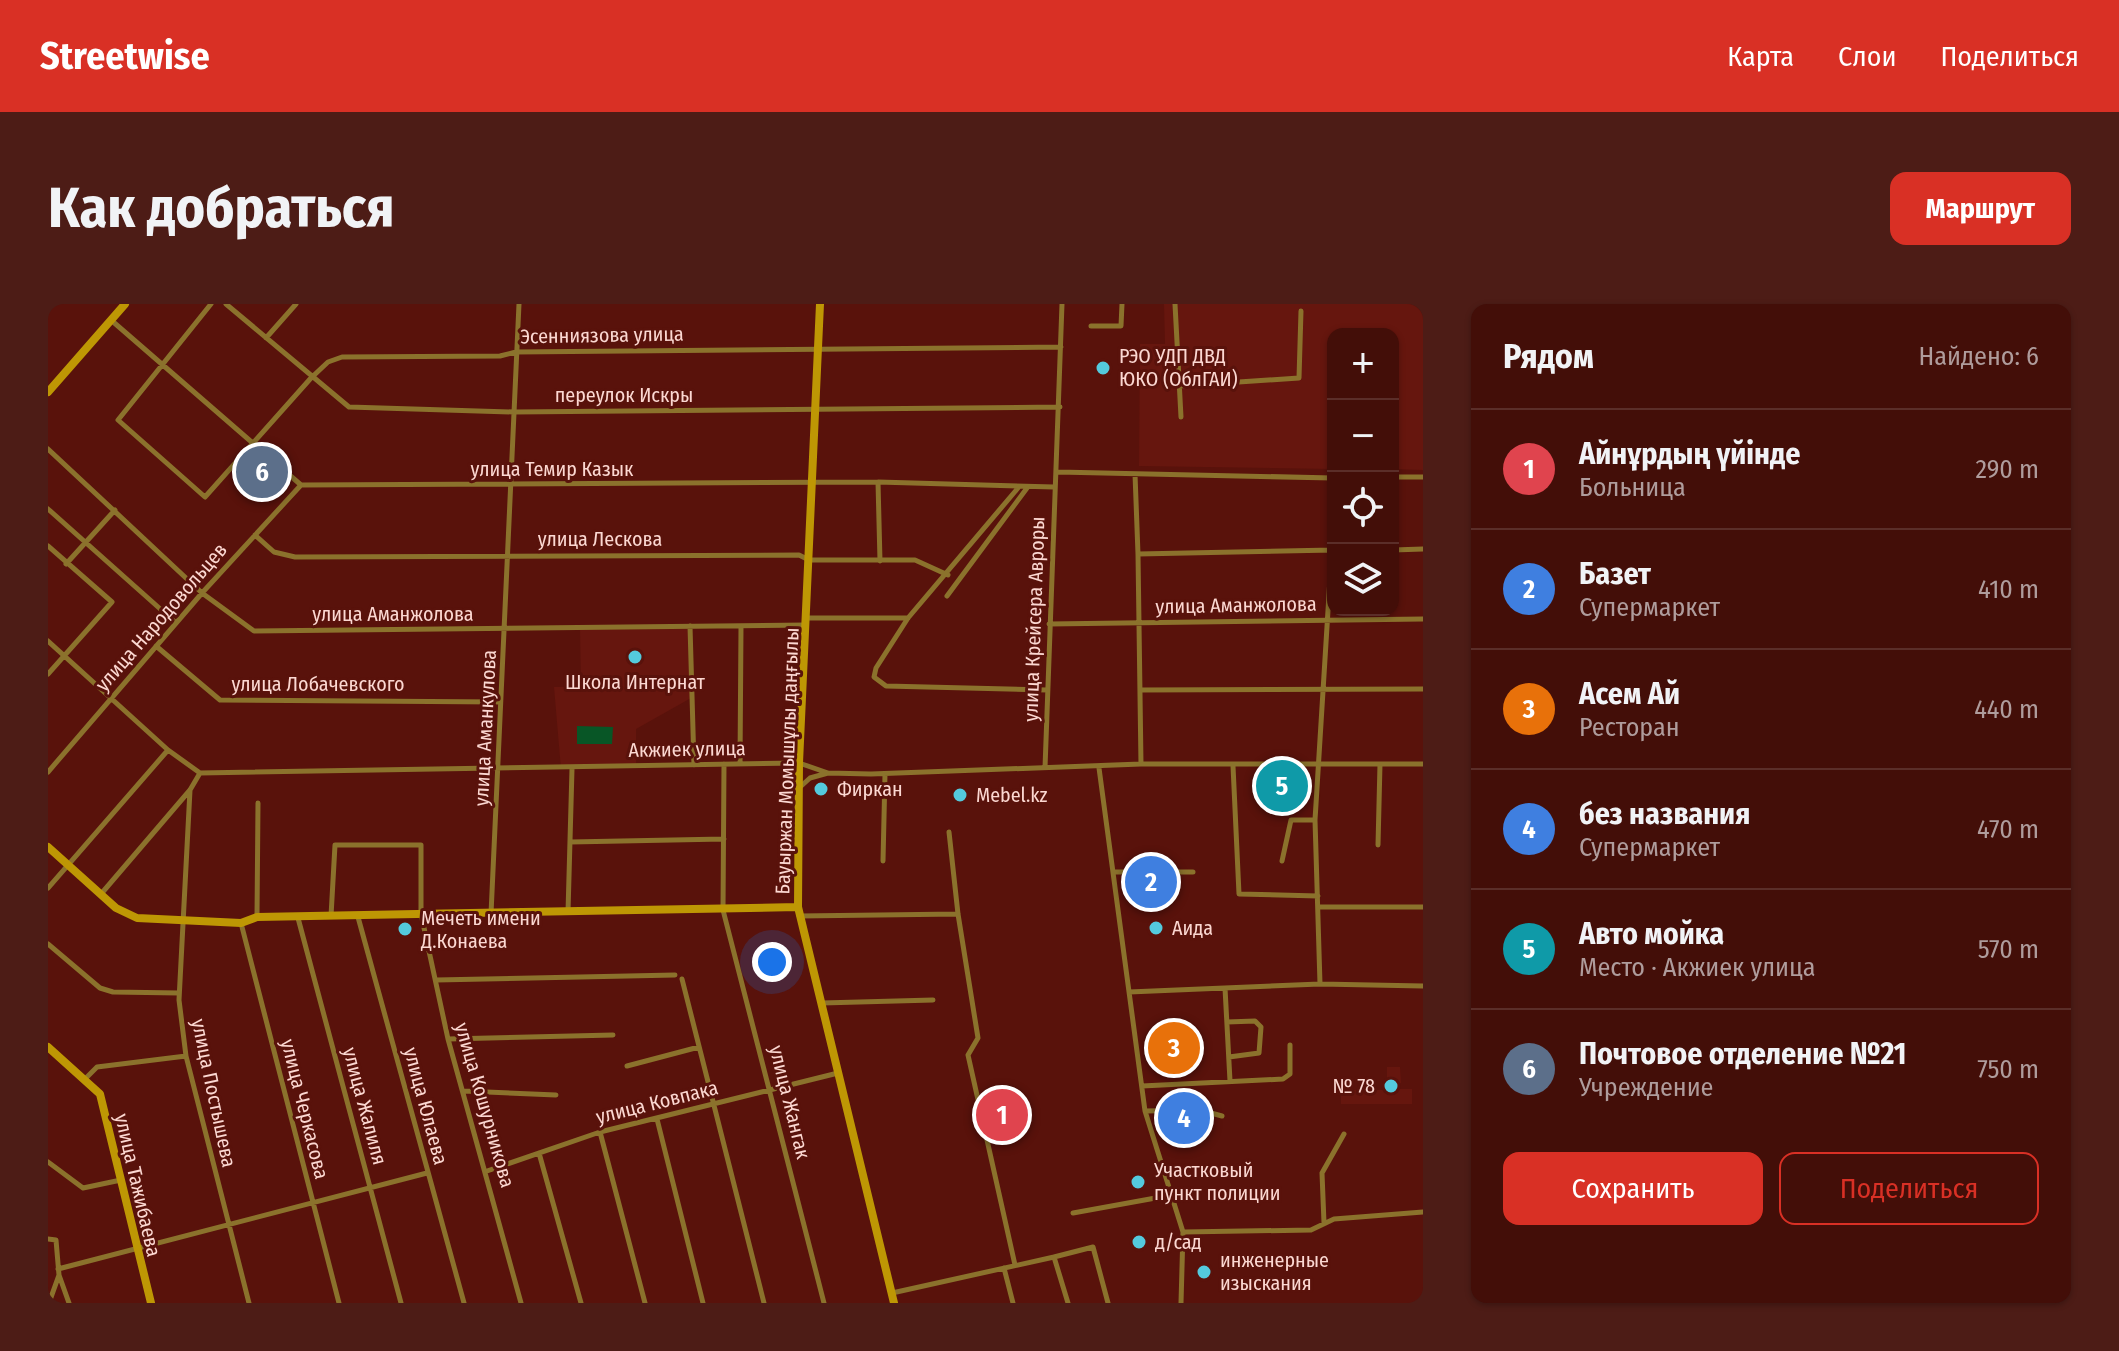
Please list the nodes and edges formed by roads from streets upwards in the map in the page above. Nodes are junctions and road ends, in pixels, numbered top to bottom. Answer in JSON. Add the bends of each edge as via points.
{"nodes":[{"id":1,"x":125,"y":304,"type":"edge"},
{"id":2,"x":211,"y":304,"type":"edge"},
{"id":3,"x":226,"y":304,"type":"edge"},
{"id":4,"x":296,"y":304,"type":"edge"},
{"id":5,"x":519,"y":304,"type":"edge"},
{"id":6,"x":820,"y":304,"type":"edge"},
{"id":7,"x":1062,"y":304,"type":"edge"},
{"id":8,"x":1122,"y":304,"type":"edge"},
{"id":9,"x":1175,"y":304,"type":"edge"},
{"id":10,"x":1301,"y":311,"type":"dead end"},
{"id":11,"x":111,"y":320,"type":"junction"},
{"id":12,"x":1091,"y":326,"type":"dead end"},
{"id":13,"x":266,"y":338,"type":"junction"},
{"id":14,"x":1061,"y":347,"type":"junction"},
{"id":15,"x":818,"y":348,"type":"junction"},
{"id":16,"x":516,"y":352,"type":"junction"},
{"id":17,"x":165,"y":365,"type":"junction"},
{"id":18,"x":311,"y":378,"type":"junction"},
{"id":19,"x":1179,"y":386,"type":"junction"},
{"id":20,"x":48,"y":392,"type":"edge"},
{"id":21,"x":1060,"y":407,"type":"junction"},
{"id":22,"x":815,"y":411,"type":"junction"},
{"id":23,"x":514,"y":412,"type":"junction"},
{"id":24,"x":1181,"y":417,"type":"dead end"},
{"id":25,"x":253,"y":443,"type":"junction"},
{"id":26,"x":48,"y":449,"type":"edge"},
{"id":27,"x":1058,"y":472,"type":"junction"},
{"id":28,"x":1135,"y":474,"type":"junction"},
{"id":29,"x":1399,"y":477,"type":"edge"},
{"id":30,"x":1423,"y":477,"type":"edge"},
{"id":31,"x":1327,"y":478,"type":"edge"},
{"id":32,"x":878,"y":482,"type":"junction"},
{"id":33,"x":812,"y":483,"type":"junction"},
{"id":34,"x":301,"y":485,"type":"junction"},
{"id":35,"x":510,"y":485,"type":"junction"},
{"id":36,"x":1027,"y":487,"type":"junction"},
{"id":37,"x":1054,"y":487,"type":"junction"},
{"id":38,"x":1019,"y":488,"type":"junction"},
{"id":39,"x":48,"y":509,"type":"edge"},
{"id":40,"x":115,"y":510,"type":"junction"},
{"id":41,"x":255,"y":535,"type":"junction"},
{"id":42,"x":86,"y":541,"type":"junction"},
{"id":43,"x":48,"y":546,"type":"edge"},
{"id":44,"x":1423,"y":549,"type":"edge"},
{"id":45,"x":1327,"y":550,"type":"edge"},
{"id":46,"x":1399,"y":550,"type":"edge"},
{"id":47,"x":1138,"y":554,"type":"junction"},
{"id":48,"x":510,"y":555,"type":"junction"},
{"id":49,"x":809,"y":560,"type":"junction"},
{"id":50,"x":880,"y":561,"type":"junction"},
{"id":51,"x":66,"y":564,"type":"junction"},
{"id":52,"x":948,"y":575,"type":"junction"},
{"id":53,"x":202,"y":593,"type":"junction"},
{"id":54,"x":947,"y":596,"type":"dead end"},
{"id":55,"x":1327,"y":608,"type":"edge"},
{"id":56,"x":908,"y":618,"type":"junction"},
{"id":57,"x":1326,"y":619,"type":"junction"},
{"id":58,"x":1423,"y":619,"type":"edge"},
{"id":59,"x":807,"y":621,"type":"junction"},
{"id":60,"x":1138,"y":622,"type":"junction"},
{"id":61,"x":176,"y":623,"type":"junction"},
{"id":62,"x":1049,"y":624,"type":"junction"},
{"id":63,"x":690,"y":626,"type":"junction"},
{"id":64,"x":741,"y":627,"type":"junction"},
{"id":65,"x":507,"y":630,"type":"junction"},
{"id":66,"x":48,"y":641,"type":"edge"},
{"id":67,"x":156,"y":646,"type":"junction"},
{"id":68,"x":65,"y":655,"type":"junction"},
{"id":69,"x":48,"y":674,"type":"edge"},
{"id":70,"x":1324,"y":688,"type":"junction"},
{"id":71,"x":1423,"y":689,"type":"edge"},
{"id":72,"x":1047,"y":690,"type":"junction"},
{"id":73,"x":1140,"y":690,"type":"junction"},
{"id":74,"x":112,"y":699,"type":"junction"},
{"id":75,"x":500,"y":702,"type":"junction"},
{"id":76,"x":168,"y":750,"type":"junction"},
{"id":77,"x":799,"y":763,"type":"junction"},
{"id":78,"x":724,"y":764,"type":"junction"},
{"id":79,"x":740,"y":764,"type":"junction"},
{"id":80,"x":1141,"y":764,"type":"junction"},
{"id":81,"x":1319,"y":764,"type":"junction"},
{"id":82,"x":1380,"y":764,"type":"junction"},
{"id":83,"x":1423,"y":764,"type":"edge"},
{"id":84,"x":694,"y":765,"type":"junction"},
{"id":85,"x":1233,"y":766,"type":"junction"},
{"id":86,"x":1045,"y":768,"type":"junction"},
{"id":87,"x":1099,"y":768,"type":"junction"},
{"id":88,"x":497,"y":769,"type":"junction"},
{"id":89,"x":572,"y":769,"type":"junction"},
{"id":90,"x":48,"y":772,"type":"edge"},
{"id":91,"x":200,"y":773,"type":"junction"},
{"id":92,"x":828,"y":773,"type":"junction"},
{"id":93,"x":885,"y":774,"type":"junction"},
{"id":94,"x":798,"y":789,"type":"junction"},
{"id":95,"x":190,"y":790,"type":"junction"},
{"id":96,"x":258,"y":803,"type":"dead end"},
{"id":97,"x":1315,"y":820,"type":"junction"},
{"id":98,"x":949,"y":832,"type":"dead end"},
{"id":99,"x":724,"y":839,"type":"junction"},
{"id":100,"x":570,"y":842,"type":"junction"},
{"id":101,"x":1378,"y":845,"type":"dead end"},
{"id":102,"x":48,"y":847,"type":"edge"},
{"id":103,"x":883,"y":861,"type":"dead end"},
{"id":104,"x":1282,"y":861,"type":"dead end"},
{"id":105,"x":69,"y":865,"type":"junction"},
{"id":106,"x":1113,"y":872,"type":"junction"},
{"id":107,"x":1193,"y":872,"type":"dead end"},
{"id":108,"x":48,"y":888,"type":"edge"},
{"id":109,"x":101,"y":895,"type":"junction"},
{"id":110,"x":1318,"y":896,"type":"junction"},
{"id":111,"x":1318,"y":907,"type":"junction"},
{"id":112,"x":1423,"y":907,"type":"edge"},
{"id":113,"x":723,"y":910,"type":"junction"},
{"id":114,"x":799,"y":912,"type":"junction"},
{"id":115,"x":567,"y":913,"type":"junction"},
{"id":116,"x":421,"y":914,"type":"junction"},
{"id":117,"x":491,"y":914,"type":"junction"},
{"id":118,"x":958,"y":914,"type":"junction"},
{"id":119,"x":257,"y":917,"type":"junction"},
{"id":120,"x":331,"y":917,"type":"junction"},
{"id":121,"x":358,"y":917,"type":"junction"},
{"id":122,"x":298,"y":918,"type":"junction"},
{"id":123,"x":181,"y":919,"type":"junction"},
{"id":124,"x":241,"y":923,"type":"junction"},
{"id":125,"x":48,"y":944,"type":"edge"},
{"id":126,"x":675,"y":975,"type":"dead end"},
{"id":127,"x":682,"y":979,"type":"dead end"},
{"id":128,"x":436,"y":980,"type":"junction"},
{"id":129,"x":1320,"y":984,"type":"junction"},
{"id":130,"x":1423,"y":986,"type":"edge"},
{"id":131,"x":1225,"y":988,"type":"junction"},
{"id":132,"x":1129,"y":992,"type":"junction"},
{"id":133,"x":179,"y":993,"type":"junction"},
{"id":134,"x":933,"y":1000,"type":"dead end"},
{"id":135,"x":821,"y":1003,"type":"junction"},
{"id":136,"x":1227,"y":1022,"type":"junction"},
{"id":137,"x":613,"y":1035,"type":"dead end"},
{"id":138,"x":448,"y":1039,"type":"junction"},
{"id":139,"x":1290,"y":1045,"type":"dead end"},
{"id":140,"x":48,"y":1047,"type":"edge"},
{"id":141,"x":699,"y":1047,"type":"junction"},
{"id":142,"x":186,"y":1056,"type":"junction"},
{"id":143,"x":1229,"y":1057,"type":"junction"},
{"id":144,"x":627,"y":1066,"type":"dead end"},
{"id":145,"x":838,"y":1073,"type":"junction"},
{"id":146,"x":85,"y":1079,"type":"junction"},
{"id":147,"x":1230,"y":1081,"type":"junction"},
{"id":148,"x":1142,"y":1086,"type":"junction"},
{"id":149,"x":770,"y":1090,"type":"junction"},
{"id":150,"x":464,"y":1091,"type":"junction"},
{"id":151,"x":556,"y":1095,"type":"dead end"},
{"id":152,"x":715,"y":1104,"type":"junction"},
{"id":153,"x":1145,"y":1111,"type":"junction"},
{"id":154,"x":1222,"y":1116,"type":"dead end"},
{"id":155,"x":657,"y":1119,"type":"junction"},
{"id":156,"x":600,"y":1132,"type":"junction"},
{"id":157,"x":1344,"y":1134,"type":"dead end"},
{"id":158,"x":539,"y":1153,"type":"junction"},
{"id":159,"x":48,"y":1162,"type":"edge"},
{"id":160,"x":487,"y":1171,"type":"junction"},
{"id":161,"x":427,"y":1173,"type":"junction"},
{"id":162,"x":121,"y":1180,"type":"junction"},
{"id":163,"x":370,"y":1188,"type":"junction"},
{"id":164,"x":1172,"y":1195,"type":"junction"},
{"id":165,"x":312,"y":1203,"type":"junction"},
{"id":166,"x":1423,"y":1212,"type":"edge"},
{"id":167,"x":1073,"y":1213,"type":"dead end"},
{"id":168,"x":1324,"y":1223,"type":"junction"},
{"id":169,"x":228,"y":1226,"type":"junction"},
{"id":170,"x":1183,"y":1232,"type":"junction"},
{"id":171,"x":48,"y":1239,"type":"edge"},
{"id":172,"x":138,"y":1250,"type":"junction"},
{"id":173,"x":1054,"y":1257,"type":"junction"},
{"id":174,"x":1015,"y":1265,"type":"junction"},
{"id":175,"x":1004,"y":1268,"type":"junction"},
{"id":176,"x":59,"y":1272,"type":"junction"},
{"id":177,"x":892,"y":1293,"type":"junction"},
{"id":178,"x":49,"y":1303,"type":"edge"},
{"id":179,"x":69,"y":1303,"type":"edge"},
{"id":180,"x":151,"y":1303,"type":"edge"},
{"id":181,"x":249,"y":1303,"type":"edge"},
{"id":182,"x":339,"y":1303,"type":"edge"},
{"id":183,"x":401,"y":1303,"type":"edge"},
{"id":184,"x":464,"y":1303,"type":"edge"},
{"id":185,"x":521,"y":1303,"type":"edge"},
{"id":186,"x":581,"y":1303,"type":"edge"},
{"id":187,"x":645,"y":1303,"type":"edge"},
{"id":188,"x":703,"y":1303,"type":"edge"},
{"id":189,"x":764,"y":1303,"type":"edge"},
{"id":190,"x":824,"y":1303,"type":"edge"},
{"id":191,"x":894,"y":1303,"type":"edge"},
{"id":192,"x":1013,"y":1303,"type":"edge"},
{"id":193,"x":1068,"y":1303,"type":"edge"},
{"id":194,"x":1108,"y":1303,"type":"edge"},
{"id":195,"x":1180,"y":1303,"type":"edge"}],
"edges":[{"from":1,"to":11,"type":"street"},
{"from":2,"to":17,"type":"street"},
{"from":3,"to":13,"type":"street","name":"переулок Искры"},
{"from":4,"to":13,"type":"street"},
{"from":5,"to":16,"type":"street","name":"улица Аманкулова"},
{"from":6,"to":15,"type":"street","name":"Бауыржан Момышұлы даңғылы"},
{"from":7,"to":14,"type":"street","name":"улица Крейсера Авроры"},
{"from":8,"to":12,"type":"street","via":[[1121,326]]},
{"from":9,"to":19,"type":"street"},
{"from":10,"to":19,"type":"street","via":[[1299,378]]},
{"from":11,"to":17,"type":"street"},
{"from":11,"to":20,"type":"street"},
{"from":13,"to":18,"type":"street","name":"переулок Искры"},
{"from":14,"to":15,"type":"street","name":"Эсенниязова улица"},
{"from":14,"to":21,"type":"street","name":"улица Крейсера Авроры"},
{"from":15,"to":16,"type":"street","name":"Эсенниязова улица"},
{"from":15,"to":22,"type":"street","name":"Бауыржан Момышұлы даңғылы"},
{"from":16,"to":18,"type":"street","name":"Эсенниязова улица","via":[[342,357]]},
{"from":16,"to":23,"type":"street","name":"улица Аманкулова"},
{"from":17,"to":25,"type":"street"},
{"from":17,"to":25,"type":"street","name":"Эсенниязова улица","via":[[118,420],[205,497]]},
{"from":18,"to":23,"type":"street","name":"переулок Искры","via":[[349,407]]},
{"from":18,"to":25,"type":"street","name":"Эсенниязова улица"},
{"from":19,"to":24,"type":"street"},
{"from":21,"to":22,"type":"street","name":"переулок Искры"},
{"from":21,"to":27,"type":"street","name":"улица Крейсера Авроры"},
{"from":22,"to":23,"type":"street","name":"переулок Искры"},
{"from":22,"to":33,"type":"street","name":"Бауыржан Момышұлы даңғылы"},
{"from":23,"to":35,"type":"street","name":"улица Аманкулова"},
{"from":25,"to":34,"type":"street"},
{"from":26,"to":40,"type":"street","name":"улица Аманжолова"},
{"from":27,"to":28,"type":"street"},
{"from":27,"to":37,"type":"street","name":"улица Крейсера Авроры"},
{"from":28,"to":31,"type":"street"},
{"from":28,"to":47,"type":"street"},
{"from":29,"to":30,"type":"street"},
{"from":32,"to":33,"type":"street","name":"улица Темир Казык"},
{"from":32,"to":38,"type":"street","name":"улица Темир Казык"},
{"from":32,"to":50,"type":"street"},
{"from":33,"to":35,"type":"street","name":"улица Темир Казык"},
{"from":33,"to":49,"type":"street","name":"Бауыржан Момышұлы даңғылы"},
{"from":34,"to":35,"type":"street","name":"улица Темир Казык"},
{"from":34,"to":41,"type":"street","name":"улица Народовольцев"},
{"from":35,"to":48,"type":"street","name":"улица Аманкулова"},
{"from":36,"to":37,"type":"street","name":"улица Темир Казык"},
{"from":36,"to":38,"type":"street","name":"улица Темир Казык"},
{"from":36,"to":54,"type":"street"},
{"from":37,"to":62,"type":"street","name":"улица Крейсера Авроры"},
{"from":38,"to":52,"type":"street"},
{"from":39,"to":42,"type":"street"},
{"from":40,"to":42,"type":"street"},
{"from":40,"to":53,"type":"street","name":"улица Аманжолова"},
{"from":41,"to":48,"type":"street","name":"улица Лескова","via":[[287,557]]},
{"from":41,"to":53,"type":"street","name":"улица Народовольцев"},
{"from":42,"to":51,"type":"street"},
{"from":42,"to":61,"type":"street"},
{"from":43,"to":51,"type":"street"},
{"from":44,"to":46,"type":"street"},
{"from":45,"to":47,"type":"street"},
{"from":47,"to":60,"type":"street"},
{"from":48,"to":49,"type":"street","name":"улица Лескова","via":[[799,555]]},
{"from":48,"to":65,"type":"street","name":"улица Аманкулова"},
{"from":49,"to":50,"type":"street","name":"улица Лескова"},
{"from":49,"to":59,"type":"street","name":"Бауыржан Момышұлы даңғылы"},
{"from":50,"to":52,"type":"street","name":"улица Лескова","via":[[915,560]]},
{"from":51,"to":68,"type":"street","via":[[112,602]]},
{"from":52,"to":56,"type":"street"},
{"from":53,"to":61,"type":"street","name":"улица Народовольцев"},
{"from":53,"to":65,"type":"street","name":"улица Аманжолова","via":[[254,631]]},
{"from":55,"to":57,"type":"street"},
{"from":56,"to":59,"type":"street","name":"улица Аманжолова"},
{"from":56,"to":72,"type":"street","via":[[876,668],[876,682]]},
{"from":57,"to":58,"type":"street","name":"улица Аманжолова"},
{"from":57,"to":60,"type":"street","name":"улица Аманжолова"},
{"from":57,"to":70,"type":"street"},
{"from":59,"to":64,"type":"street","name":"улица Аманжолова"},
{"from":59,"to":77,"type":"street","name":"Бауыржан Момышұлы даңғылы"},
{"from":60,"to":62,"type":"street","name":"улица Аманжолова"},
{"from":60,"to":73,"type":"street"},
{"from":61,"to":67,"type":"street","name":"улица Народовольцев"},
{"from":62,"to":72,"type":"street","name":"улица Крейсера Авроры"},
{"from":63,"to":64,"type":"street","name":"улица Аманжолова"},
{"from":63,"to":65,"type":"street","name":"улица Аманжолова"},
{"from":63,"to":84,"type":"street"},
{"from":64,"to":79,"type":"street"},
{"from":65,"to":75,"type":"street","name":"улица Аманкулова"},
{"from":66,"to":68,"type":"street"},
{"from":67,"to":74,"type":"street","name":"улица Народовольцев"},
{"from":67,"to":75,"type":"street","name":"улица Лобачевского","via":[[220,700]]},
{"from":68,"to":69,"type":"street"},
{"from":68,"to":74,"type":"street"},
{"from":70,"to":71,"type":"street"},
{"from":70,"to":73,"type":"street"},
{"from":70,"to":81,"type":"street"},
{"from":72,"to":86,"type":"street","name":"улица Крейсера Авроры"},
{"from":73,"to":80,"type":"street"},
{"from":74,"to":76,"type":"street"},
{"from":74,"to":90,"type":"street","name":"улица Народовольцев"},
{"from":75,"to":88,"type":"street","name":"улица Аманкулова"},
{"from":76,"to":91,"type":"street"},
{"from":76,"to":105,"type":"street"},
{"from":77,"to":79,"type":"street","name":"Акжиек улица"},
{"from":77,"to":92,"type":"street","name":"Акжиек улица"},
{"from":77,"to":94,"type":"street","name":"Бауыржан Момышұлы даңғылы"},
{"from":78,"to":79,"type":"street","name":"Акжиек улица"},
{"from":78,"to":84,"type":"street","name":"Акжиек улица"},
{"from":78,"to":99,"type":"street","name":"улица Жангак"},
{"from":80,"to":85,"type":"street","name":"Акжиек улица"},
{"from":80,"to":87,"type":"street","name":"Акжиек улица"},
{"from":81,"to":82,"type":"street","name":"Акжиек улица"},
{"from":81,"to":85,"type":"street","name":"Акжиек улица"},
{"from":81,"to":97,"type":"street"},
{"from":82,"to":83,"type":"street","name":"Акжиек улица"},
{"from":82,"to":101,"type":"street"},
{"from":84,"to":89,"type":"street","name":"Акжиек улица"},
{"from":85,"to":110,"type":"street","via":[[1239,894]]},
{"from":86,"to":87,"type":"street","name":"Акжиек улица"},
{"from":86,"to":93,"type":"street","name":"Акжиек улица"},
{"from":87,"to":106,"type":"street"},
{"from":88,"to":89,"type":"street","name":"Акжиек улица"},
{"from":88,"to":91,"type":"street","name":"Акжиек улица"},
{"from":88,"to":117,"type":"street","name":"улица Аманкулова"},
{"from":89,"to":100,"type":"street"},
{"from":91,"to":95,"type":"street"},
{"from":92,"to":93,"type":"street","name":"Акжиек улица"},
{"from":92,"to":94,"type":"street"},
{"from":93,"to":103,"type":"street"},
{"from":94,"to":114,"type":"street","name":"Бауыржан Момышұлы даңғылы"},
{"from":95,"to":109,"type":"street"},
{"from":95,"to":123,"type":"street","name":"улица Постышева"},
{"from":96,"to":119,"type":"street"},
{"from":97,"to":104,"type":"street","via":[[1291,820]]},
{"from":97,"to":110,"type":"street"},
{"from":98,"to":118,"type":"street"},
{"from":99,"to":100,"type":"street"},
{"from":99,"to":113,"type":"street","name":"улица Жангак"},
{"from":100,"to":115,"type":"street"},
{"from":102,"to":105,"type":"street"},
{"from":105,"to":108,"type":"street"},
{"from":105,"to":109,"type":"street"},
{"from":106,"to":107,"type":"street"},
{"from":106,"to":132,"type":"street"},
{"from":109,"to":123,"type":"street","via":[[137,918]]},
{"from":110,"to":111,"type":"street"},
{"from":111,"to":112,"type":"street"},
{"from":111,"to":129,"type":"street"},
{"from":113,"to":114,"type":"street"},
{"from":113,"to":115,"type":"street"},
{"from":113,"to":149,"type":"street","name":"улица Жангак"},
{"from":114,"to":118,"type":"street"},
{"from":114,"to":135,"type":"street","name":"Бауыржан Момышұлы даңғылы"},
{"from":115,"to":117,"type":"street"},
{"from":116,"to":117,"type":"street"},
{"from":116,"to":120,"type":"street","name":"улица Кошурникова","via":[[419,842],[340,843],[335,845]]},
{"from":116,"to":121,"type":"street"},
{"from":116,"to":128,"type":"street","name":"улица Кошурникова"},
{"from":118,"to":174,"type":"street","via":[[978,1038],[968,1055]]},
{"from":119,"to":122,"type":"street"},
{"from":119,"to":124,"type":"street"},
{"from":120,"to":121,"type":"street"},
{"from":120,"to":122,"type":"street"},
{"from":121,"to":161,"type":"street","name":"улица Юлаева"},
{"from":122,"to":163,"type":"street","name":"улица Жалиля"},
{"from":123,"to":124,"type":"street"},
{"from":123,"to":133,"type":"street","name":"улица Постышева"},
{"from":124,"to":165,"type":"street","name":"улица Черкасова"},
{"from":125,"to":133,"type":"street","via":[[100,988]]},
{"from":126,"to":128,"type":"street"},
{"from":127,"to":141,"type":"street"},
{"from":128,"to":138,"type":"street","name":"улица Кошурникова"},
{"from":129,"to":130,"type":"street"},
{"from":129,"to":131,"type":"street"},
{"from":131,"to":132,"type":"street"},
{"from":131,"to":136,"type":"street"},
{"from":132,"to":148,"type":"street"},
{"from":133,"to":142,"type":"street","name":"улица Постышева"},
{"from":134,"to":135,"type":"street"},
{"from":135,"to":145,"type":"street","name":"Бауыржан Момышұлы даңғылы"},
{"from":136,"to":143,"type":"street"},
{"from":136,"to":143,"type":"street","via":[[1255,1021],[1261,1027],[1259,1053]]},
{"from":137,"to":138,"type":"street"},
{"from":138,"to":150,"type":"street","name":"улица Кошурникова"},
{"from":139,"to":147,"type":"street","via":[[1290,1074],[1283,1079]]},
{"from":140,"to":146,"type":"street","name":"улица Тажибаева"},
{"from":141,"to":144,"type":"street"},
{"from":141,"to":152,"type":"street"},
{"from":142,"to":146,"type":"street","via":[[97,1067]]},
{"from":142,"to":169,"type":"street","name":"улица Постышева"},
{"from":143,"to":147,"type":"street"},
{"from":145,"to":149,"type":"street","name":"улица Ковпака"},
{"from":145,"to":177,"type":"street","name":"Бауыржан Момышұлы даңғылы"},
{"from":146,"to":162,"type":"street","name":"улица Тажибаева","via":[[100,1094]]},
{"from":147,"to":148,"type":"street"},
{"from":148,"to":153,"type":"street"},
{"from":149,"to":152,"type":"street","name":"улица Ковпака"},
{"from":149,"to":190,"type":"street","name":"улица Жангак"},
{"from":150,"to":151,"type":"street"},
{"from":150,"to":160,"type":"street","name":"улица Кошурникова"},
{"from":152,"to":155,"type":"street","name":"улица Ковпака"},
{"from":152,"to":189,"type":"street"},
{"from":153,"to":154,"type":"street","via":[[1200,1110]]},
{"from":153,"to":164,"type":"street"},
{"from":155,"to":156,"type":"street","name":"улица Ковпака"},
{"from":155,"to":188,"type":"street"},
{"from":156,"to":158,"type":"street","name":"улица Ковпака"},
{"from":156,"to":187,"type":"street"},
{"from":157,"to":168,"type":"street","via":[[1322,1173]]},
{"from":158,"to":160,"type":"street","name":"улица Ковпака"},
{"from":158,"to":186,"type":"street"},
{"from":159,"to":162,"type":"street","via":[[83,1188]]},
{"from":160,"to":185,"type":"street","name":"улица Кошурникова"},
{"from":161,"to":163,"type":"street"},
{"from":161,"to":184,"type":"street","name":"улица Юлаева"},
{"from":162,"to":172,"type":"street","name":"улица Тажибаева"},
{"from":163,"to":165,"type":"street"},
{"from":163,"to":183,"type":"street","name":"улица Жалиля"},
{"from":164,"to":167,"type":"street"},
{"from":164,"to":170,"type":"street"},
{"from":165,"to":169,"type":"street"},
{"from":165,"to":182,"type":"street","name":"улица Черкасова"},
{"from":166,"to":168,"type":"street"},
{"from":168,"to":170,"type":"street","via":[[1311,1230]]},
{"from":169,"to":172,"type":"street"},
{"from":169,"to":181,"type":"street","name":"улица Постышева"},
{"from":170,"to":195,"type":"street"},
{"from":171,"to":176,"type":"street","via":[[56,1240]]},
{"from":172,"to":176,"type":"street"},
{"from":172,"to":180,"type":"street","name":"улица Тажибаева"},
{"from":173,"to":174,"type":"street"},
{"from":173,"to":193,"type":"street"},
{"from":173,"to":194,"type":"street","via":[[1093,1247]]},
{"from":174,"to":175,"type":"street"},
{"from":175,"to":177,"type":"street"},
{"from":175,"to":192,"type":"street"},
{"from":176,"to":178,"type":"street"},
{"from":176,"to":179,"type":"street"},
{"from":177,"to":191,"type":"street","name":"Бауыржан Момышұлы даңғылы"}]}
